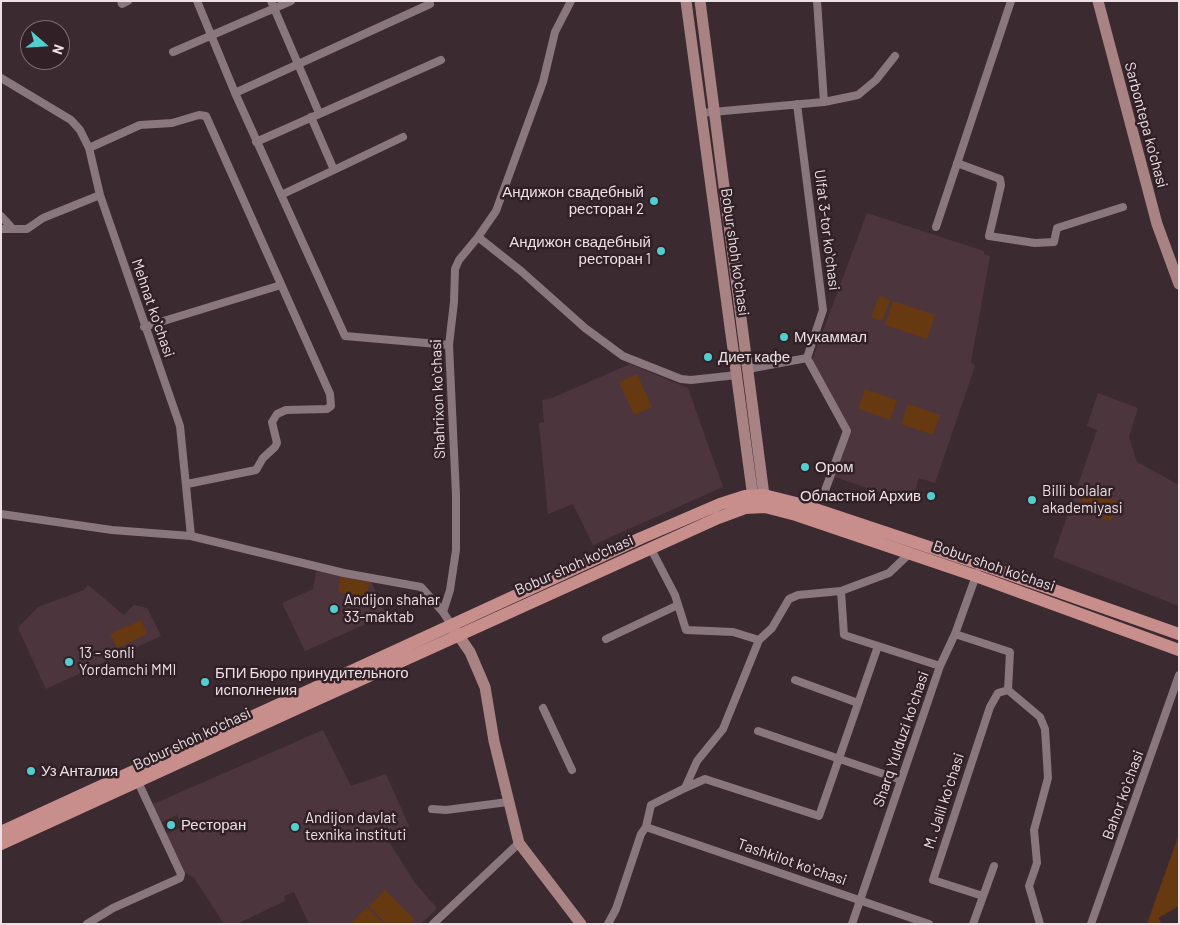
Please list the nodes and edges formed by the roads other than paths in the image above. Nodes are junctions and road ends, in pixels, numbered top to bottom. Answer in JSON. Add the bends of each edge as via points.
{"nodes":[{"id":1,"x":121,"y":1,"type":"edge"},
{"id":2,"x":128,"y":1,"type":"edge"},
{"id":3,"x":196,"y":1,"type":"edge"},
{"id":4,"x":290,"y":1,"type":"edge"},
{"id":5,"x":571,"y":1,"type":"edge"},
{"id":6,"x":686,"y":1,"type":"edge"},
{"id":7,"x":700,"y":1,"type":"edge"},
{"id":8,"x":817,"y":1,"type":"edge"},
{"id":9,"x":1011,"y":1,"type":"edge"},
{"id":10,"x":1098,"y":1,"type":"edge"},
{"id":11,"x":430,"y":4,"type":"dead end"},
{"id":12,"x":273,"y":5,"type":"edge"},
{"id":13,"x":211,"y":34,"type":"junction"},
{"id":14,"x":173,"y":52,"type":"dead end"},
{"id":15,"x":895,"y":56,"type":"dead end"},
{"id":16,"x":441,"y":60,"type":"dead end"},
{"id":17,"x":298,"y":65,"type":"junction"},
{"id":18,"x":1,"y":78,"type":"edge"},
{"id":19,"x":235,"y":93,"type":"junction"},
{"id":20,"x":824,"y":102,"type":"junction"},
{"id":21,"x":797,"y":104,"type":"junction"},
{"id":22,"x":713,"y":111,"type":"junction"},
{"id":23,"x":701,"y":113,"type":"junction"},
{"id":24,"x":315,"y":115,"type":"junction"},
{"id":25,"x":402,"y":137,"type":"dead end"},
{"id":26,"x":256,"y":142,"type":"junction"},
{"id":27,"x":89,"y":148,"type":"junction"},
{"id":28,"x":957,"y":163,"type":"junction"},
{"id":29,"x":334,"y":170,"type":"junction"},
{"id":30,"x":100,"y":195,"type":"junction"},
{"id":31,"x":281,"y":196,"type":"junction"},
{"id":32,"x":1123,"y":208,"type":"dead end"},
{"id":33,"x":1,"y":216,"type":"edge"},
{"id":34,"x":936,"y":226,"type":"dead end"},
{"id":35,"x":11,"y":227,"type":"junction"},
{"id":36,"x":1,"y":229,"type":"edge"},
{"id":37,"x":478,"y":237,"type":"junction"},
{"id":38,"x":1179,"y":284,"type":"edge"},
{"id":39,"x":281,"y":285,"type":"junction"},
{"id":40,"x":144,"y":326,"type":"junction"},
{"id":41,"x":449,"y":345,"type":"junction"},
{"id":42,"x":807,"y":358,"type":"junction"},
{"id":43,"x":748,"y":369,"type":"junction"},
{"id":44,"x":737,"y":375,"type":"junction"},
{"id":45,"x":755,"y":471,"type":"junction"},
{"id":46,"x":187,"y":484,"type":"junction"},
{"id":47,"x":822,"y":496,"type":"dead end"},
{"id":48,"x":759,"y":501,"type":"junction"},
{"id":49,"x":1,"y":514,"type":"edge"},
{"id":50,"x":192,"y":536,"type":"junction"},
{"id":51,"x":651,"y":549,"type":"junction"},
{"id":52,"x":909,"y":554,"type":"junction"},
{"id":53,"x":980,"y":564,"type":"junction"},
{"id":54,"x":976,"y":576,"type":"junction"},
{"id":55,"x":841,"y":591,"type":"junction"},
{"id":56,"x":678,"y":605,"type":"junction"},
{"id":57,"x":443,"y":612,"type":"junction"},
{"id":58,"x":455,"y":631,"type":"junction"},
{"id":59,"x":955,"y":634,"type":"junction"},
{"id":60,"x":1179,"y":634,"type":"edge"},
{"id":61,"x":606,"y":639,"type":"dead end"},
{"id":62,"x":760,"y":640,"type":"junction"},
{"id":63,"x":878,"y":646,"type":"junction"},
{"id":64,"x":1179,"y":650,"type":"edge"},
{"id":65,"x":940,"y":666,"type":"junction"},
{"id":66,"x":1179,"y":675,"type":"edge"},
{"id":67,"x":795,"y":680,"type":"dead end"},
{"id":68,"x":1008,"y":690,"type":"junction"},
{"id":69,"x":858,"y":703,"type":"junction"},
{"id":70,"x":543,"y":708,"type":"dead end"},
{"id":71,"x":758,"y":731,"type":"dead end"},
{"id":72,"x":838,"y":759,"type":"junction"},
{"id":73,"x":572,"y":770,"type":"dead end"},
{"id":74,"x":901,"y":780,"type":"junction"},
{"id":75,"x":138,"y":782,"type":"junction"},
{"id":76,"x":685,"y":788,"type":"junction"},
{"id":77,"x":508,"y":802,"type":"junction"},
{"id":78,"x":432,"y":809,"type":"dead end"},
{"id":79,"x":646,"y":827,"type":"junction"},
{"id":80,"x":1,"y":832,"type":"edge"},
{"id":81,"x":519,"y":843,"type":"junction"},
{"id":82,"x":1,"y":844,"type":"edge"},
{"id":83,"x":994,"y":866,"type":"dead end"},
{"id":84,"x":983,"y":896,"type":"junction"},
{"id":85,"x":862,"y":901,"type":"junction"},
{"id":86,"x":87,"y":924,"type":"edge"},
{"id":87,"x":433,"y":924,"type":"edge"},
{"id":88,"x":581,"y":924,"type":"edge"},
{"id":89,"x":608,"y":924,"type":"edge"},
{"id":90,"x":852,"y":924,"type":"edge"},
{"id":91,"x":929,"y":924,"type":"edge"},
{"id":92,"x":973,"y":924,"type":"edge"},
{"id":93,"x":1040,"y":924,"type":"edge"},
{"id":94,"x":1091,"y":924,"type":"edge"}],
"edges":[{"from":1,"to":2,"type":"street","via":[[122,4]]},
{"from":3,"to":13,"type":"street"},
{"from":4,"to":12,"type":"street"},
{"from":5,"to":37,"type":"street","name":"Shahrixon koʻchasi","via":[[555,32],[543,82],[496,211]]},
{"from":6,"to":23,"type":"main road","name":"Bobur shoh koʻchasi"},
{"from":7,"to":22,"type":"main road","name":"Bobur shoh koʻchasi"},
{"from":8,"to":20,"type":"street"},
{"from":9,"to":28,"type":"street"},
{"from":10,"to":38,"type":"main road","name":"Sarbontepa ko'chasi","via":[[1157,224]]},
{"from":11,"to":17,"type":"street"},
{"from":12,"to":13,"type":"street"},
{"from":12,"to":17,"type":"street"},
{"from":13,"to":14,"type":"street"},
{"from":13,"to":19,"type":"street"},
{"from":15,"to":20,"type":"street","via":[[876,80],[858,95]]},
{"from":16,"to":24,"type":"street"},
{"from":17,"to":19,"type":"street"},
{"from":17,"to":24,"type":"street"},
{"from":18,"to":27,"type":"street","name":"Mehnat koʻchasi","via":[[71,120]]},
{"from":19,"to":26,"type":"street"},
{"from":20,"to":21,"type":"street"},
{"from":21,"to":22,"type":"street"},
{"from":21,"to":42,"type":"street","name":"Ulfat 3-tor koʻchasi","via":[[823,310]]},
{"from":22,"to":23,"type":"street"},
{"from":22,"to":43,"type":"main road","name":"Bobur shoh koʻchasi"},
{"from":23,"to":44,"type":"main road","name":"Bobur shoh koʻchasi"},
{"from":24,"to":26,"type":"street"},
{"from":24,"to":29,"type":"street"},
{"from":25,"to":29,"type":"street"},
{"from":26,"to":31,"type":"street"},
{"from":27,"to":30,"type":"street","name":"Mehnat koʻchasi"},
{"from":27,"to":39,"type":"street","via":[[140,125],[206,116]]},
{"from":28,"to":32,"type":"street","via":[[1000,179],[989,236],[1035,243],[1054,242],[1057,228]]},
{"from":28,"to":34,"type":"street"},
{"from":29,"to":31,"type":"street"},
{"from":30,"to":35,"type":"street","via":[[43,218],[27,229]]},
{"from":30,"to":40,"type":"street","name":"Mehnat koʻchasi"},
{"from":31,"to":41,"type":"street","via":[[344,336]]},
{"from":33,"to":35,"type":"street"},
{"from":35,"to":36,"type":"street"},
{"from":37,"to":41,"type":"street","name":"Shahrixon koʻchasi","via":[[455,269]]},
{"from":37,"to":44,"type":"street","via":[[623,356],[682,379]]},
{"from":39,"to":40,"type":"street"},
{"from":39,"to":46,"type":"street","via":[[330,394],[331,406],[321,411],[286,410],[277,414],[272,422],[277,443],[256,470]]},
{"from":40,"to":46,"type":"street","name":"Mehnat koʻchasi","via":[[180,426]]},
{"from":41,"to":57,"type":"street","name":"Shahrixon koʻchasi","via":[[456,550]]},
{"from":42,"to":43,"type":"street"},
{"from":42,"to":47,"type":"street","via":[[847,431]]},
{"from":43,"to":45,"type":"main road","name":"Bobur shoh koʻchasi"},
{"from":44,"to":45,"type":"main road","name":"Bobur shoh koʻchasi"},
{"from":45,"to":48,"type":"main road","name":"Bobur shoh koʻchasi"},
{"from":46,"to":50,"type":"street","name":"Mehnat koʻchasi"},
{"from":48,"to":51,"type":"main road","name":"Bobur shoh ko'chasi"},
{"from":48,"to":52,"type":"main road","name":"Bobur shoh ko'chasi"},
{"from":48,"to":53,"type":"main road","name":"Bobur shoh ko'chasi","via":[[800,504]]},
{"from":48,"to":58,"type":"main road","name":"Bobur shoh ko'chasi","via":[[736,498],[711,507]]},
{"from":49,"to":50,"type":"street","via":[[112,530]]},
{"from":50,"to":57,"type":"street","via":[[344,573],[421,587]]},
{"from":51,"to":56,"type":"street"},
{"from":51,"to":58,"type":"main road","name":"Bobur shoh ko'chasi"},
{"from":52,"to":54,"type":"main road","name":"Bobur shoh ko'chasi"},
{"from":52,"to":55,"type":"street","via":[[889,573]]},
{"from":53,"to":54,"type":"street","name":"Sharq Yulduzi koʻchasi"},
{"from":53,"to":60,"type":"main road","name":"Bobur shoh ko'chasi"},
{"from":54,"to":59,"type":"street","name":"Sharq Yulduzi koʻchasi"},
{"from":54,"to":64,"type":"main road","name":"Bobur shoh ko'chasi"},
{"from":55,"to":62,"type":"street","via":[[792,596],[772,628]]},
{"from":55,"to":63,"type":"street","via":[[844,635]]},
{"from":56,"to":61,"type":"street"},
{"from":56,"to":62,"type":"street","via":[[686,630],[733,632]]},
{"from":57,"to":58,"type":"street"},
{"from":58,"to":75,"type":"main road","name":"Bobur shoh ko'chasi"},
{"from":58,"to":77,"type":"main road","via":[[478,666],[485,687]]},
{"from":58,"to":80,"type":"main road","name":"Bobur shoh ko'chasi"},
{"from":59,"to":65,"type":"street","name":"Sharq Yulduzi koʻchasi"},
{"from":59,"to":68,"type":"street","via":[[1010,652]]},
{"from":62,"to":76,"type":"street","via":[[724,729],[697,761]]},
{"from":63,"to":65,"type":"street"},
{"from":63,"to":69,"type":"street"},
{"from":65,"to":74,"type":"street","name":"Sharq Yulduzi koʻchasi"},
{"from":66,"to":94,"type":"street","name":"Bahor koʻchasi"},
{"from":67,"to":69,"type":"street"},
{"from":68,"to":84,"type":"street","name":"M. Jalil koʻchasi","via":[[998,693],[990,706],[933,880]]},
{"from":68,"to":93,"type":"street","via":[[1040,717],[1045,729],[1048,778],[1034,830],[1037,863],[1028,886]]},
{"from":69,"to":72,"type":"street"},
{"from":70,"to":73,"type":"street"},
{"from":71,"to":72,"type":"street"},
{"from":72,"to":74,"type":"street"},
{"from":72,"to":76,"type":"street","via":[[819,816],[705,779]]},
{"from":74,"to":85,"type":"street","name":"Sharq Yulduzi koʻchasi"},
{"from":75,"to":82,"type":"main road","name":"Bobur shoh ko'chasi"},
{"from":75,"to":86,"type":"street","via":[[181,874],[180,878],[113,908]]},
{"from":76,"to":79,"type":"street","via":[[652,805]]},
{"from":77,"to":78,"type":"street"},
{"from":77,"to":81,"type":"main road"},
{"from":79,"to":85,"type":"street","name":"Tashkilot koʻchasi"},
{"from":79,"to":89,"type":"street","via":[[640,834],[616,909]]},
{"from":81,"to":87,"type":"street"},
{"from":81,"to":88,"type":"main road"},
{"from":83,"to":84,"type":"street"},
{"from":84,"to":92,"type":"street"},
{"from":85,"to":90,"type":"street","name":"Sharq Yulduzi koʻchasi"},
{"from":85,"to":91,"type":"street","name":"Tashkilot koʻchasi"}]}
